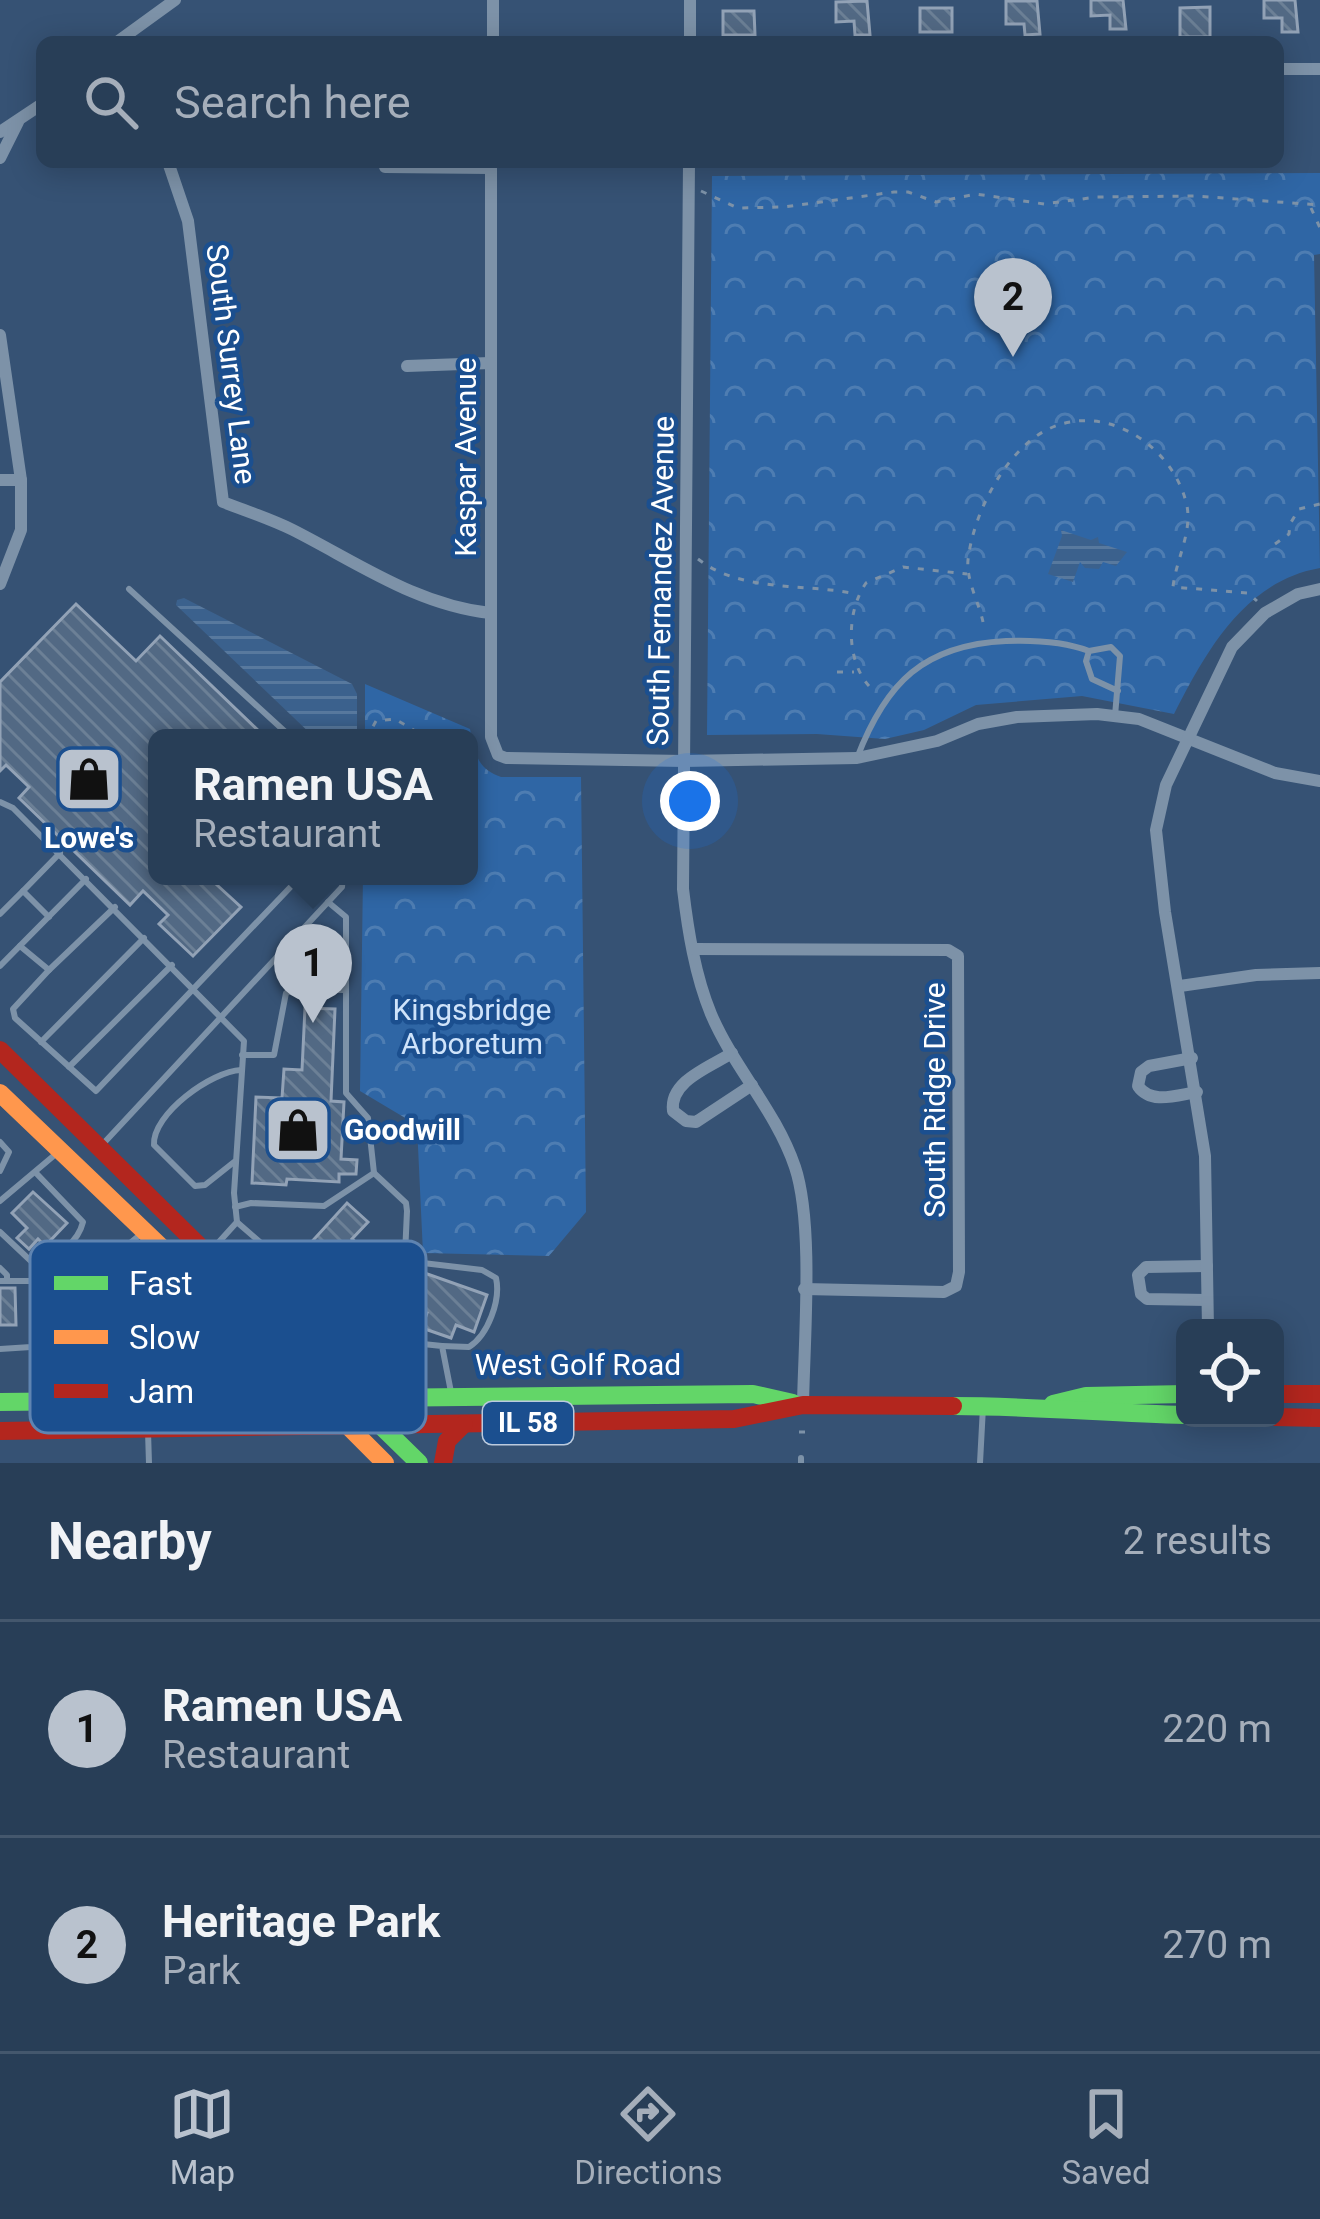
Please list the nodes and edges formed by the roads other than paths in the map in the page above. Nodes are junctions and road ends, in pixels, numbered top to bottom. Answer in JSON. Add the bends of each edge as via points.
{"nodes":[{"id":1,"x":175,"y":0,"type":"edge"},
{"id":2,"x":493,"y":0,"type":"edge"},
{"id":3,"x":690,"y":0,"type":"edge"},
{"id":4,"x":125,"y":36,"type":"edge"},
{"id":5,"x":493,"y":36,"type":"edge"},
{"id":6,"x":690,"y":36,"type":"edge"},
{"id":7,"x":1284,"y":69,"type":"edge"},
{"id":8,"x":1320,"y":69,"type":"edge"},
{"id":9,"x":36,"y":108,"type":"edge"},
{"id":10,"x":18,"y":121,"type":"junction"},
{"id":11,"x":0,"y":133,"type":"edge"},
{"id":12,"x":0,"y":158,"type":"edge"},
{"id":13,"x":170,"y":168,"type":"edge"},
{"id":14,"x":491,"y":168,"type":"edge"},
{"id":15,"x":689,"y":168,"type":"edge"},
{"id":16,"x":0,"y":335,"type":"edge"},
{"id":17,"x":490,"y":363,"type":"junction"},
{"id":18,"x":407,"y":366,"type":"dead end"},
{"id":19,"x":0,"y":480,"type":"edge"},
{"id":20,"x":21,"y":480,"type":"junction"},
{"id":21,"x":0,"y":584,"type":"edge"},
{"id":22,"x":129,"y":589,"type":"dead end"},
{"id":23,"x":1320,"y":589,"type":"edge"},
{"id":24,"x":490,"y":614,"type":"junction"},
{"id":25,"x":1089,"y":651,"type":"junction"},
{"id":26,"x":1118,"y":692,"type":"junction"},
{"id":27,"x":1115,"y":716,"type":"junction"},
{"id":28,"x":282,"y":729,"type":"edge"},
{"id":29,"x":1187,"y":739,"type":"junction"},
{"id":30,"x":857,"y":758,"type":"junction"},
{"id":31,"x":684,"y":761,"type":"junction"},
{"id":32,"x":1320,"y":781,"type":"edge"},
{"id":33,"x":0,"y":802,"type":"edge"},
{"id":34,"x":60,"y":853,"type":"junction"},
{"id":35,"x":87,"y":878,"type":"junction"},
{"id":36,"x":293,"y":885,"type":"edge"},
{"id":37,"x":342,"y":885,"type":"edge"},
{"id":38,"x":23,"y":891,"type":"junction"},
{"id":39,"x":328,"y":902,"type":"junction"},
{"id":40,"x":115,"y":907,"type":"junction"},
{"id":41,"x":0,"y":914,"type":"edge"},
{"id":42,"x":49,"y":917,"type":"junction"},
{"id":43,"x":145,"y":937,"type":"junction"},
{"id":44,"x":20,"y":946,"type":"junction"},
{"id":45,"x":693,"y":949,"type":"junction"},
{"id":46,"x":172,"y":965,"type":"junction"},
{"id":47,"x":0,"y":966,"type":"edge"},
{"id":48,"x":49,"y":970,"type":"junction"},
{"id":49,"x":1320,"y":973,"type":"edge"},
{"id":50,"x":1180,"y":986,"type":"junction"},
{"id":51,"x":195,"y":988,"type":"junction"},
{"id":52,"x":346,"y":990,"type":"junction"},
{"id":53,"x":221,"y":1015,"type":"junction"},
{"id":54,"x":41,"y":1042,"type":"junction"},
{"id":55,"x":0,"y":1050,"type":"edge"},
{"id":56,"x":732,"y":1053,"type":"junction"},
{"id":57,"x":242,"y":1054,"type":"junction"},
{"id":58,"x":1192,"y":1058,"type":"junction"},
{"id":59,"x":69,"y":1067,"type":"junction"},
{"id":60,"x":241,"y":1070,"type":"junction"},
{"id":61,"x":752,"y":1084,"type":"junction"},
{"id":62,"x":1197,"y":1091,"type":"junction"},
{"id":63,"x":0,"y":1093,"type":"edge"},
{"id":64,"x":0,"y":1142,"type":"edge"},
{"id":65,"x":100,"y":1147,"type":"junction"},
{"id":66,"x":58,"y":1151,"type":"junction"},
{"id":67,"x":236,"y":1161,"type":"junction"},
{"id":68,"x":0,"y":1172,"type":"edge"},
{"id":69,"x":36,"y":1173,"type":"junction"},
{"id":70,"x":374,"y":1173,"type":"junction"},
{"id":71,"x":0,"y":1201,"type":"edge"},
{"id":72,"x":235,"y":1207,"type":"junction"},
{"id":73,"x":237,"y":1222,"type":"junction"},
{"id":74,"x":0,"y":1232,"type":"edge"},
{"id":75,"x":143,"y":1232,"type":"junction"},
{"id":76,"x":73,"y":1241,"type":"edge"},
{"id":77,"x":132,"y":1241,"type":"edge"},
{"id":78,"x":153,"y":1241,"type":"edge"},
{"id":79,"x":195,"y":1241,"type":"edge"},
{"id":80,"x":220,"y":1241,"type":"edge"},
{"id":81,"x":258,"y":1241,"type":"edge"},
{"id":82,"x":406,"y":1241,"type":"edge"},
{"id":83,"x":30,"y":1260,"type":"edge"},
{"id":84,"x":426,"y":1263,"type":"edge"},
{"id":85,"x":1207,"y":1266,"type":"junction"},
{"id":86,"x":0,"y":1268,"type":"edge"},
{"id":87,"x":4,"y":1281,"type":"edge"},
{"id":88,"x":804,"y":1289,"type":"junction"},
{"id":89,"x":1208,"y":1300,"type":"junction"},
{"id":90,"x":1208,"y":1319,"type":"edge"},
{"id":91,"x":426,"y":1344,"type":"edge"},
{"id":92,"x":442,"y":1346,"type":"junction"},
{"id":93,"x":1176,"y":1394,"type":"edge"},
{"id":94,"x":1284,"y":1394,"type":"edge"},
{"id":95,"x":1320,"y":1394,"type":"edge"},
{"id":96,"x":426,"y":1396,"type":"edge"},
{"id":97,"x":452,"y":1396,"type":"junction"},
{"id":98,"x":30,"y":1401,"type":"edge"},
{"id":99,"x":0,"y":1402,"type":"edge"},
{"id":100,"x":803,"y":1406,"type":"junction"},
{"id":101,"x":983,"y":1406,"type":"junction"},
{"id":102,"x":1043,"y":1406,"type":"junction"},
{"id":103,"x":1176,"y":1415,"type":"edge"},
{"id":104,"x":1284,"y":1417,"type":"edge"},
{"id":105,"x":1320,"y":1418,"type":"edge"},
{"id":106,"x":426,"y":1424,"type":"edge"},
{"id":107,"x":464,"y":1424,"type":"junction"},
{"id":108,"x":30,"y":1430,"type":"edge"},
{"id":109,"x":0,"y":1431,"type":"edge"},
{"id":110,"x":355,"y":1433,"type":"edge"},
{"id":111,"x":389,"y":1433,"type":"edge"},
{"id":112,"x":385,"y":1463,"type":"edge"},
{"id":113,"x":419,"y":1463,"type":"edge"},
{"id":114,"x":443,"y":1463,"type":"edge"},
{"id":115,"x":980,"y":1463,"type":"edge"}],
"edges":[{"from":1,"to":4,"type":"street"},
{"from":2,"to":5,"type":"street"},
{"from":3,"to":6,"type":"street"},
{"from":7,"to":8,"type":"street"},
{"from":9,"to":10,"type":"street"},
{"from":10,"to":11,"type":"street"},
{"from":10,"to":12,"type":"street"},
{"from":13,"to":24,"type":"street","name":"South Surrey Lane","via":[[188,221],[224,502],[449,609]]},
{"from":14,"to":17,"type":"street","name":"Kaspar Avenue"},
{"from":15,"to":31,"type":"street","name":"South Fernandez Avenue"},
{"from":16,"to":20,"type":"street"},
{"from":17,"to":18,"type":"street"},
{"from":17,"to":24,"type":"street","name":"Kaspar Avenue"},
{"from":19,"to":20,"type":"street"},
{"from":20,"to":21,"type":"street","via":[[21,530]]},
{"from":22,"to":28,"type":"lane"},
{"from":23,"to":29,"type":"street","via":[[1265,613],[1232,647]]},
{"from":24,"to":31,"type":"street","name":"Kaspar Avenue","via":[[490,737],[506,758]]},
{"from":25,"to":26,"type":"lane","via":[[1092,679]]},
{"from":25,"to":26,"type":"lane","via":[[1112,647],[1120,656]]},
{"from":25,"to":30,"type":"lane","via":[[1036,640],[931,657],[890,694]]},
{"from":26,"to":27,"type":"lane"},
{"from":27,"to":29,"type":"street"},
{"from":27,"to":30,"type":"street","via":[[1017,717]]},
{"from":29,"to":32,"type":"street"},
{"from":29,"to":50,"type":"street","via":[[1156,830]]},
{"from":30,"to":31,"type":"street"},
{"from":31,"to":45,"type":"street","name":"South Fernandez Avenue","via":[[683,889]]},
{"from":33,"to":34,"type":"lane"},
{"from":34,"to":35,"type":"lane"},
{"from":34,"to":38,"type":"lane"},
{"from":35,"to":40,"type":"lane"},
{"from":35,"to":42,"type":"lane"},
{"from":36,"to":51,"type":"lane"},
{"from":37,"to":39,"type":"lane"},
{"from":38,"to":41,"type":"lane"},
{"from":38,"to":42,"type":"lane"},
{"from":39,"to":52,"type":"lane","via":[[346,917]]},
{"from":39,"to":53,"type":"lane"},
{"from":40,"to":43,"type":"lane"},
{"from":40,"to":48,"type":"lane"},
{"from":42,"to":44,"type":"lane"},
{"from":43,"to":46,"type":"lane"},
{"from":43,"to":54,"type":"lane"},
{"from":44,"to":47,"type":"lane"},
{"from":44,"to":48,"type":"lane"},
{"from":45,"to":56,"type":"street","name":"South Fernandez Avenue"},
{"from":45,"to":88,"type":"street","name":"South Ridge Drive","via":[[958,956],[956,1286]]},
{"from":46,"to":51,"type":"lane"},
{"from":46,"to":59,"type":"lane"},
{"from":48,"to":54,"type":"lane","via":[[13,1009]]},
{"from":49,"to":50,"type":"street"},
{"from":50,"to":58,"type":"street"},
{"from":51,"to":53,"type":"lane"},
{"from":51,"to":59,"type":"lane","via":[[96,1091]]},
{"from":52,"to":57,"type":"lane","via":[[286,993],[274,1054]]},
{"from":52,"to":70,"type":"lane","via":[[346,1093],[368,1118]]},
{"from":53,"to":57,"type":"lane","via":[[244,1041]]},
{"from":53,"to":65,"type":"lane"},
{"from":54,"to":59,"type":"lane"},
{"from":55,"to":65,"type":"main road"},
{"from":56,"to":61,"type":"street","name":"South Fernandez Avenue"},
{"from":56,"to":61,"type":"street","via":[[679,1087],[673,1112],[696,1122]]},
{"from":57,"to":60,"type":"lane"},
{"from":58,"to":62,"type":"street"},
{"from":58,"to":62,"type":"street","via":[[1149,1066],[1138,1086],[1165,1098]]},
{"from":60,"to":67,"type":"lane"},
{"from":60,"to":67,"type":"lane","via":[[214,1074],[153,1133],[154,1145],[195,1186]]},
{"from":61,"to":88,"type":"street","name":"South Fernandez Avenue","via":[[797,1173]]},
{"from":62,"to":85,"type":"street"},
{"from":63,"to":66,"type":"main road"},
{"from":64,"to":68,"type":"lane","via":[[9,1152]]},
{"from":65,"to":79,"type":"main road"},
{"from":66,"to":69,"type":"lane"},
{"from":66,"to":75,"type":"main road"},
{"from":67,"to":72,"type":"lane"},
{"from":69,"to":71,"type":"lane"},
{"from":69,"to":76,"type":"lane","via":[[82,1222]]},
{"from":70,"to":72,"type":"lane","via":[[324,1206]]},
{"from":70,"to":82,"type":"lane","via":[[406,1203]]},
{"from":72,"to":73,"type":"lane"},
{"from":73,"to":80,"type":"lane"},
{"from":73,"to":81,"type":"lane"},
{"from":74,"to":83,"type":"lane"},
{"from":75,"to":77,"type":"lane"},
{"from":75,"to":78,"type":"main road"},
{"from":84,"to":92,"type":"lane","via":[[496,1278],[477,1343]]},
{"from":85,"to":89,"type":"street"},
{"from":85,"to":89,"type":"street","via":[[1146,1268],[1137,1283],[1147,1299]]},
{"from":86,"to":87,"type":"lane"},
{"from":88,"to":100,"type":"street","name":"South Fernandez Avenue"},
{"from":89,"to":90,"type":"street"},
{"from":91,"to":92,"type":"lane"},
{"from":92,"to":97,"type":"lane"},
{"from":93,"to":102,"type":"main road","name":"West Golf Road","number":"IL 58","via":[[1086,1396]]},
{"from":94,"to":95,"type":"main road"},
{"from":96,"to":97,"type":"main road","name":"West Golf Road","number":"IL 58"},
{"from":97,"to":100,"type":"main road","name":"West Golf Road","number":"IL 58","via":[[753,1394]]},
{"from":98,"to":99,"type":"main road","number":"IL 58"},
{"from":100,"to":101,"type":"main road","name":"West Golf Road","number":"IL 58"},
{"from":100,"to":107,"type":"main road","name":"West Golf Road","number":"IL 58","via":[[734,1419]]},
{"from":101,"to":102,"type":"main road","name":"West Golf Road","number":"IL 58"},
{"from":101,"to":115,"type":"lane"},
{"from":102,"to":103,"type":"main road","name":"West Golf Road","number":"IL 58"},
{"from":104,"to":105,"type":"main road"},
{"from":106,"to":107,"type":"main road","name":"West Golf Road","number":"IL 58"},
{"from":107,"to":114,"type":"main road","via":[[447,1442]]},
{"from":108,"to":109,"type":"main road","number":"IL 58"},
{"from":110,"to":112,"type":"main road"},
{"from":111,"to":113,"type":"main road"}]}
